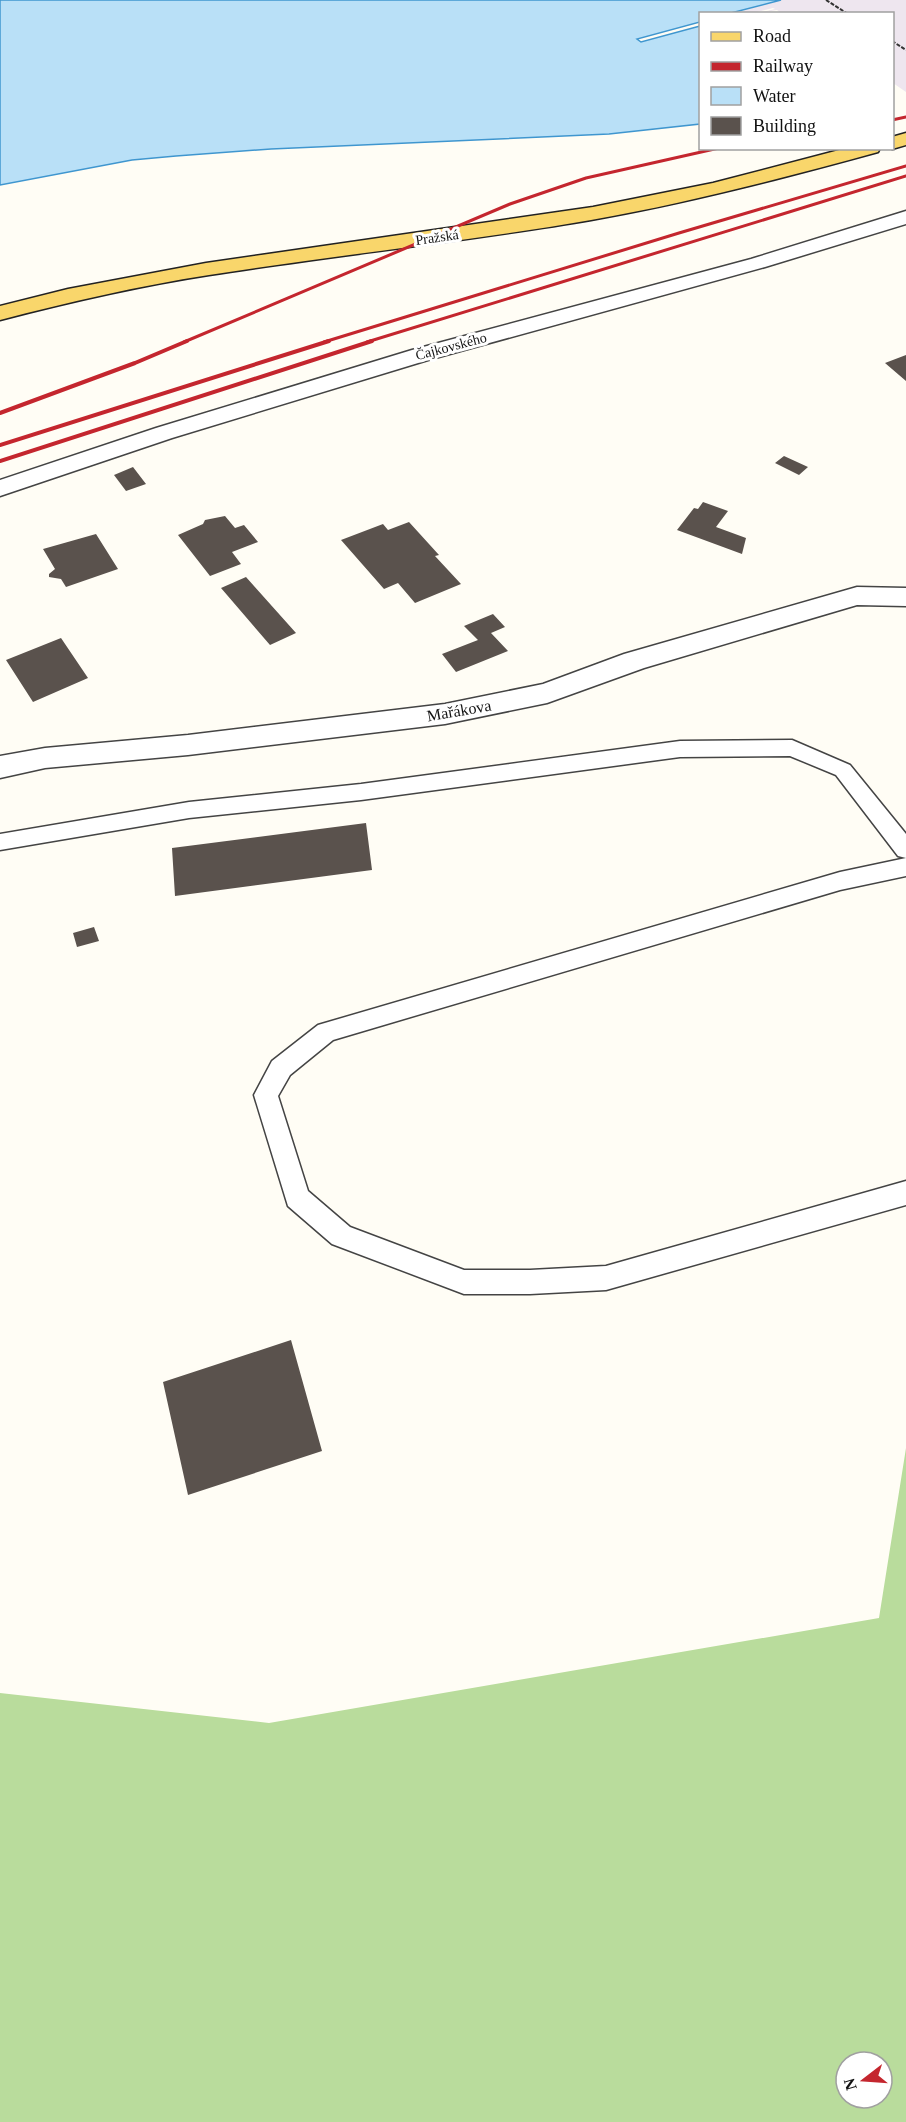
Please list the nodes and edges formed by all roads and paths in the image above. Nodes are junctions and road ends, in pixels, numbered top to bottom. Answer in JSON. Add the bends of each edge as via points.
{"nodes":[{"id":1,"x":826,"y":0,"type":"edge"},
{"id":2,"x":845,"y":12,"type":"edge"},
{"id":3,"x":865,"y":150,"type":"edge"},
{"id":4,"x":906,"y":217,"type":"edge"},
{"id":5,"x":0,"y":313,"type":"edge"},
{"id":6,"x":0,"y":488,"type":"edge"},
{"id":7,"x":906,"y":597,"type":"edge"},
{"id":8,"x":0,"y":767,"type":"edge"},
{"id":9,"x":0,"y":842,"type":"edge"},
{"id":10,"x":906,"y":850,"type":"edge"},
{"id":11,"x":906,"y":867,"type":"edge"},
{"id":12,"x":906,"y":1193,"type":"edge"}],
"edges":[{"from":1,"to":2,"type":"path"},
{"from":3,"to":5,"type":"main road","name":"Pražská","via":[[652,203],[193,271]]},
{"from":4,"to":6,"type":"street","name":"Čajkovského","via":[[758,263],[420,355]]},
{"from":7,"to":8,"type":"street","name":"Mařákova","via":[[857,596],[634,662],[547,693],[445,714],[45,758]]},
{"from":9,"to":10,"type":"lane","via":[[189,810],[362,792],[680,749],[792,748],[843,770]]},
{"from":11,"to":12,"type":"lane","via":[[840,881],[326,1032],[281,1068],[266,1095],[297,1198],[341,1236],[464,1282],[606,1278]]}]}
